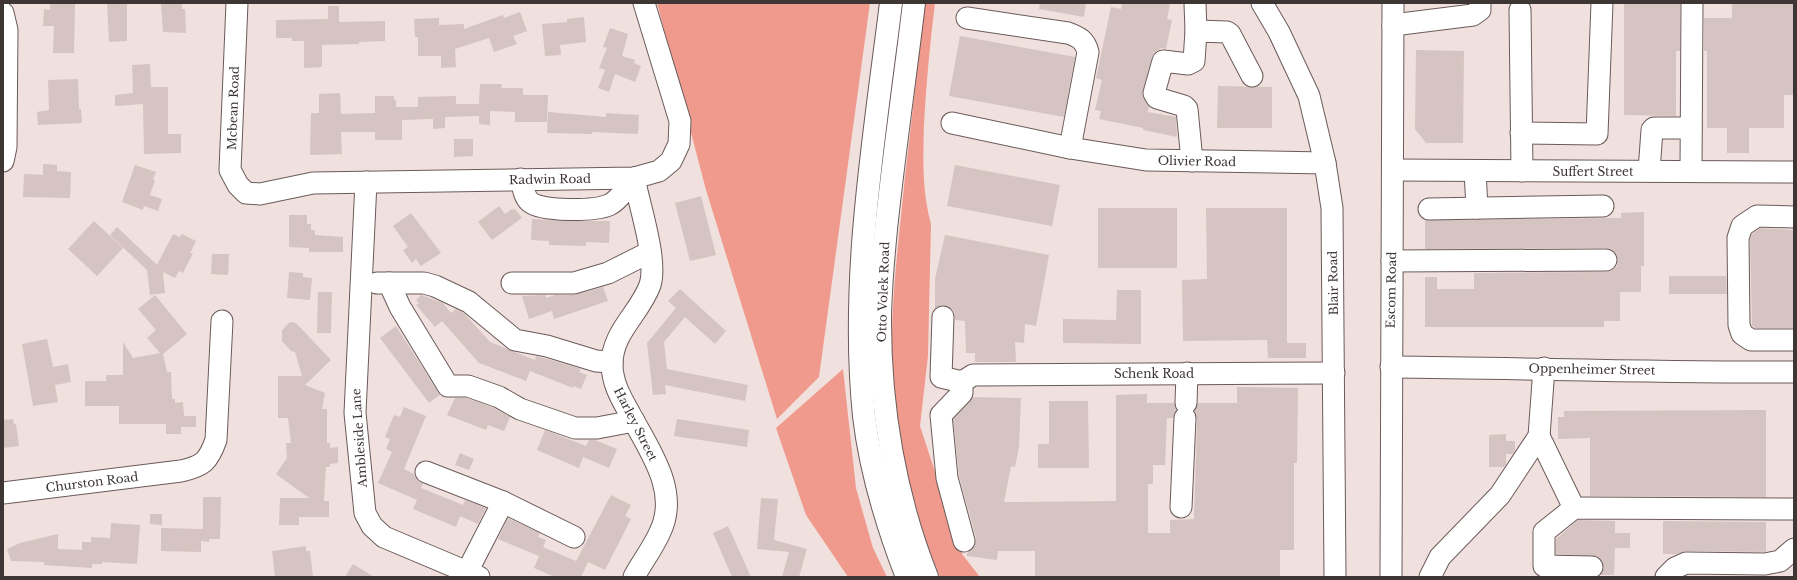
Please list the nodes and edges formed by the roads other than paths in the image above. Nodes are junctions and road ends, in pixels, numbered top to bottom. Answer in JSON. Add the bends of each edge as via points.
{"nodes":[{"id":1,"x":237,"y":3,"type":"edge"},
{"id":2,"x":644,"y":3,"type":"edge"},
{"id":3,"x":891,"y":3,"type":"edge"},
{"id":4,"x":914,"y":3,"type":"edge"},
{"id":5,"x":1195,"y":3,"type":"edge"},
{"id":6,"x":1262,"y":3,"type":"edge"},
{"id":7,"x":1393,"y":3,"type":"edge"},
{"id":8,"x":1480,"y":3,"type":"edge"},
{"id":9,"x":1602,"y":3,"type":"edge"},
{"id":10,"x":1692,"y":3,"type":"edge"},
{"id":11,"x":1520,"y":10,"type":"dead end"},
{"id":12,"x":1448,"y":11,"type":"edge"},
{"id":13,"x":3,"y":13,"type":"edge"},
{"id":14,"x":967,"y":18,"type":"dead end"},
{"id":15,"x":1393,"y":25,"type":"junction"},
{"id":16,"x":1196,"y":31,"type":"junction"},
{"id":17,"x":1252,"y":76,"type":"dead end"},
{"id":18,"x":952,"y":123,"type":"dead end"},
{"id":19,"x":1691,"y":128,"type":"junction"},
{"id":20,"x":1521,"y":133,"type":"junction"},
{"id":21,"x":1070,"y":148,"type":"junction"},
{"id":22,"x":3,"y":161,"type":"edge"},
{"id":23,"x":1192,"y":161,"type":"junction"},
{"id":24,"x":1325,"y":164,"type":"junction"},
{"id":25,"x":1393,"y":170,"type":"junction"},
{"id":26,"x":1475,"y":171,"type":"junction"},
{"id":27,"x":1522,"y":171,"type":"junction"},
{"id":28,"x":1649,"y":171,"type":"junction"},
{"id":29,"x":1691,"y":171,"type":"junction"},
{"id":30,"x":1794,"y":172,"type":"edge"},
{"id":31,"x":634,"y":178,"type":"junction"},
{"id":32,"x":521,"y":179,"type":"junction"},
{"id":33,"x":366,"y":182,"type":"junction"},
{"id":34,"x":260,"y":194,"type":"joint"},
{"id":35,"x":1603,"y":206,"type":"dead end"},
{"id":36,"x":1477,"y":208,"type":"junction"},
{"id":37,"x":1429,"y":209,"type":"dead end"},
{"id":38,"x":1794,"y":217,"type":"edge"},
{"id":39,"x":650,"y":252,"type":"junction"},
{"id":40,"x":1606,"y":260,"type":"dead end"},
{"id":41,"x":1392,"y":261,"type":"junction"},
{"id":42,"x":360,"y":282,"type":"junction"},
{"id":43,"x":389,"y":283,"type":"junction"},
{"id":44,"x":512,"y":283,"type":"dead end"},
{"id":45,"x":943,"y":317,"type":"dead end"},
{"id":46,"x":222,"y":321,"type":"dead end"},
{"id":47,"x":1794,"y":340,"type":"edge"},
{"id":48,"x":612,"y":362,"type":"junction"},
{"id":49,"x":1391,"y":366,"type":"junction"},
{"id":50,"x":1544,"y":368,"type":"junction"},
{"id":51,"x":1794,"y":372,"type":"edge"},
{"id":52,"x":1187,"y":373,"type":"junction"},
{"id":53,"x":1334,"y":373,"type":"junction"},
{"id":54,"x":968,"y":378,"type":"junction"},
{"id":55,"x":634,"y":421,"type":"junction"},
{"id":56,"x":1539,"y":436,"type":"junction"},
{"id":57,"x":426,"y":472,"type":"dead end"},
{"id":58,"x":3,"y":493,"type":"edge"},
{"id":59,"x":503,"y":502,"type":"junction"},
{"id":60,"x":1181,"y":507,"type":"dead end"},
{"id":61,"x":1574,"y":508,"type":"junction"},
{"id":62,"x":1794,"y":509,"type":"edge"},
{"id":63,"x":574,"y":537,"type":"dead end"},
{"id":64,"x":964,"y":541,"type":"dead end"},
{"id":65,"x":1794,"y":549,"type":"edge"},
{"id":66,"x":1592,"y":567,"type":"dead end"},
{"id":67,"x":473,"y":574,"type":"edge"},
{"id":68,"x":634,"y":577,"type":"edge"},
{"id":69,"x":907,"y":577,"type":"edge"},
{"id":70,"x":928,"y":577,"type":"edge"},
{"id":71,"x":1335,"y":577,"type":"edge"},
{"id":72,"x":1391,"y":577,"type":"edge"},
{"id":73,"x":1430,"y":577,"type":"edge"},
{"id":74,"x":1666,"y":577,"type":"edge"}],
"edges":[{"from":1,"to":34,"type":"street","name":"Mcbean Road","via":[[230,170],[246,193]]},
{"from":2,"to":31,"type":"street","name":"Radwin Road","via":[[680,121],[679,144],[671,161],[659,171]]},
{"from":3,"to":69,"type":"main road","name":"Otto Volek Road","via":[[868,196],[860,332],[865,418],[869,439],[888,520]]},
{"from":4,"to":70,"type":"main road","name":"Otto Volek Road","via":[[890,195],[880,322],[887,425],[907,518]]},
{"from":5,"to":16,"type":"street"},
{"from":6,"to":24,"type":"street","name":"Blair Road","via":[[1279,32],[1309,96]]},
{"from":7,"to":15,"type":"street","name":"Escom Road"},
{"from":8,"to":12,"type":"street","via":[[1480,10],[1473,15]]},
{"from":9,"to":20,"type":"street","via":[[1597,134]]},
{"from":10,"to":19,"type":"street"},
{"from":11,"to":20,"type":"street"},
{"from":12,"to":15,"type":"street"},
{"from":13,"to":22,"type":"street","via":[[7,38],[6,147]]},
{"from":14,"to":21,"type":"street","via":[[1068,33],[1086,44],[1088,52]]},
{"from":15,"to":25,"type":"street","name":"Escom Road"},
{"from":16,"to":17,"type":"street","via":[[1230,34]]},
{"from":16,"to":23,"type":"street","via":[[1194,61],[1188,64],[1163,61],[1154,93],[1157,98],[1187,109]]},
{"from":18,"to":21,"type":"street","name":"Olivier Road"},
{"from":19,"to":28,"type":"street","via":[[1652,130]]},
{"from":19,"to":29,"type":"street"},
{"from":20,"to":27,"type":"street"},
{"from":21,"to":23,"type":"street","name":"Olivier Road","via":[[1146,160]]},
{"from":23,"to":24,"type":"street","name":"Olivier Road"},
{"from":24,"to":53,"type":"street","name":"Blair Road","via":[[1332,208]]},
{"from":25,"to":26,"type":"street","name":"Suffert Street"},
{"from":25,"to":41,"type":"street","name":"Escom Road"},
{"from":26,"to":27,"type":"street","name":"Suffert Street"},
{"from":26,"to":36,"type":"street"},
{"from":27,"to":28,"type":"street","name":"Suffert Street"},
{"from":28,"to":29,"type":"street","name":"Suffert Street"},
{"from":29,"to":30,"type":"street","name":"Suffert Street"},
{"from":31,"to":32,"type":"street","name":"Radwin Road"},
{"from":31,"to":32,"type":"street","via":[[611,204],[586,210],[567,210],[531,203],[526,198]]},
{"from":31,"to":39,"type":"street","name":"Harley Street"},
{"from":32,"to":33,"type":"street","name":"Radwin Road"},
{"from":33,"to":34,"type":"street","name":"Radwin Road","via":[[313,183]]},
{"from":33,"to":42,"type":"street","name":"Ambleside Lane"},
{"from":35,"to":36,"type":"street"},
{"from":36,"to":37,"type":"street"},
{"from":38,"to":47,"type":"street","via":[[1757,216],[1742,226],[1738,238],[1739,325],[1742,334],[1751,340]]},
{"from":39,"to":44,"type":"street","via":[[608,273],[574,282]]},
{"from":39,"to":48,"type":"street","name":"Harley Street","via":[[650,284],[645,298],[618,338]]},
{"from":40,"to":41,"type":"street"},
{"from":41,"to":49,"type":"street","name":"Escom Road"},
{"from":42,"to":43,"type":"street"},
{"from":42,"to":67,"type":"street","name":"Ambleside Lane","via":[[355,413],[365,513],[372,526],[384,537]]},
{"from":43,"to":48,"type":"street","via":[[424,283],[435,286],[469,302],[515,340],[547,346],[596,361]]},
{"from":43,"to":55,"type":"street","via":[[400,307],[448,386],[474,389],[499,397],[520,409],[575,428],[597,428]]},
{"from":45,"to":54,"type":"street","name":"Schenk Road","via":[[941,377]]},
{"from":46,"to":58,"type":"street","name":"Churston Road","via":[[216,440],[210,457],[203,464],[181,472]]},
{"from":48,"to":55,"type":"street","name":"Harley Street","via":[[617,391]]},
{"from":49,"to":50,"type":"street","name":"Oppenheimer Street"},
{"from":49,"to":72,"type":"street","name":"Escom Road"},
{"from":50,"to":51,"type":"street","name":"Oppenheimer Street"},
{"from":50,"to":56,"type":"street"},
{"from":52,"to":53,"type":"street","name":"Schenk Road"},
{"from":52,"to":54,"type":"street","name":"Schenk Road"},
{"from":52,"to":60,"type":"street"},
{"from":53,"to":71,"type":"street","name":"Blair Road"},
{"from":54,"to":64,"type":"street","via":[[962,393],[941,415],[947,478]]},
{"from":55,"to":68,"type":"street","name":"Harley Street","via":[[659,470],[668,501],[660,532]]},
{"from":56,"to":61,"type":"street"},
{"from":56,"to":73,"type":"street","via":[[1500,495],[1440,557]]},
{"from":57,"to":59,"type":"street"},
{"from":59,"to":63,"type":"street"},
{"from":59,"to":67,"type":"street"},
{"from":61,"to":62,"type":"street"},
{"from":61,"to":66,"type":"street","via":[[1544,532],[1544,566]]},
{"from":65,"to":74,"type":"street","via":[[1780,560],[1765,564],[1686,563],[1675,568]]}]}
